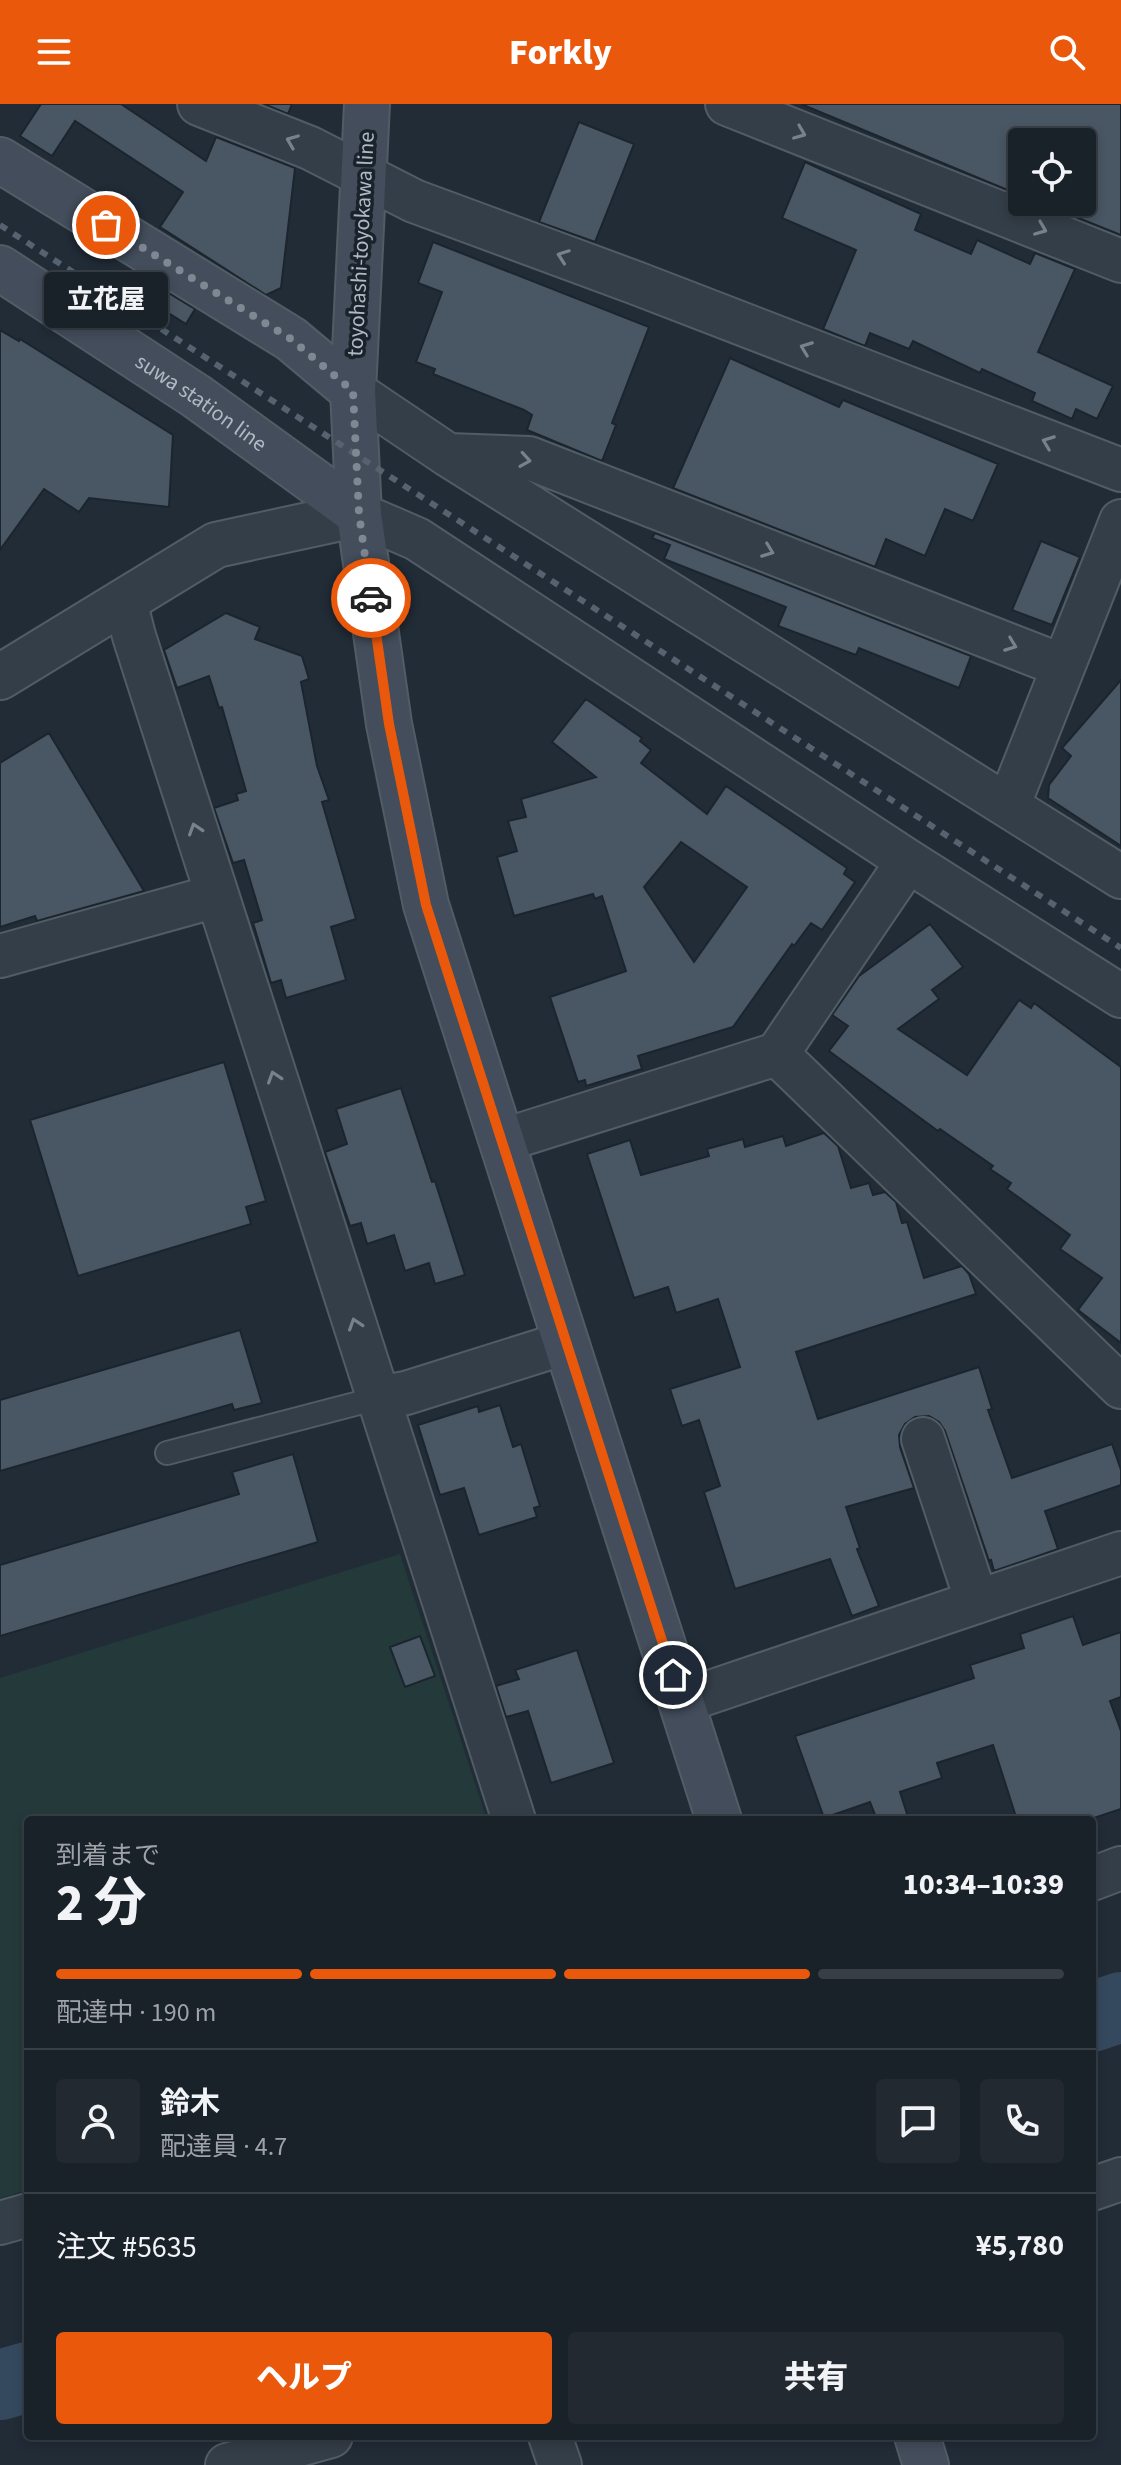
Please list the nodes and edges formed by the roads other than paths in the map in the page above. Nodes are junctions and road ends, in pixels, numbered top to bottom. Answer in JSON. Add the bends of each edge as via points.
{"nodes":[{"id":1,"x":199,"y":104,"type":"edge"},
{"id":2,"x":367,"y":104,"type":"edge"},
{"id":3,"x":727,"y":104,"type":"edge"},
{"id":4,"x":0,"y":160,"type":"edge"},
{"id":5,"x":363,"y":173,"type":"junction"},
{"id":6,"x":1121,"y":261,"type":"edge"},
{"id":7,"x":0,"y":268,"type":"edge"},
{"id":8,"x":353,"y":391,"type":"junction"},
{"id":9,"x":448,"y":455,"type":"junction"},
{"id":10,"x":1121,"y":470,"type":"edge"},
{"id":11,"x":359,"y":514,"type":"junction"},
{"id":12,"x":1121,"y":521,"type":"edge"},
{"id":13,"x":125,"y":601,"type":"junction"},
{"id":14,"x":1063,"y":666,"type":"junction"},
{"id":15,"x":0,"y":677,"type":"edge"},
{"id":16,"x":1009,"y":804,"type":"junction"},
{"id":17,"x":908,"y":861,"type":"junction"},
{"id":18,"x":1121,"y":877,"type":"edge"},
{"id":19,"x":216,"y":896,"type":"junction"},
{"id":20,"x":0,"y":956,"type":"edge"},
{"id":21,"x":1121,"y":996,"type":"edge"},
{"id":22,"x":777,"y":1054,"type":"junction"},
{"id":23,"x":501,"y":1141,"type":"junction"},
{"id":24,"x":565,"y":1343,"type":"junction"},
{"id":25,"x":1121,"y":1386,"type":"edge"},
{"id":26,"x":378,"y":1398,"type":"junction"},
{"id":27,"x":923,"y":1439,"type":"dead end"},
{"id":28,"x":167,"y":1453,"type":"dead end"},
{"id":29,"x":1121,"y":1553,"type":"edge"},
{"id":30,"x":977,"y":1602,"type":"junction"},
{"id":31,"x":681,"y":1702,"type":"junction"},
{"id":32,"x":513,"y":1816,"type":"edge"},
{"id":33,"x":718,"y":1816,"type":"edge"},
{"id":34,"x":1121,"y":1868,"type":"edge"},
{"id":35,"x":1096,"y":1877,"type":"edge"},
{"id":36,"x":1121,"y":2179,"type":"edge"},
{"id":37,"x":1096,"y":2188,"type":"edge"},
{"id":38,"x":24,"y":2216,"type":"edge"},
{"id":39,"x":0,"y":2223,"type":"edge"},
{"id":40,"x":317,"y":2440,"type":"edge"},
{"id":41,"x":551,"y":2440,"type":"edge"},
{"id":42,"x":918,"y":2440,"type":"edge"},
{"id":43,"x":227,"y":2465,"type":"edge"},
{"id":44,"x":560,"y":2465,"type":"edge"},
{"id":45,"x":926,"y":2465,"type":"edge"}],
"edges":[{"from":5,"to":1,"type":"street","one_way":true},
{"from":2,"to":5,"type":"main road","name":"toyohashi-toyokawa line"},
{"from":3,"to":6,"type":"street","one_way":true},
{"from":4,"to":8,"type":"main road","via":[[291,339]]},
{"from":5,"to":8,"type":"main road","name":"toyohashi-toyokawa line"},
{"from":10,"to":5,"type":"street","one_way":true,"via":[[414,201]]},
{"from":7,"to":11,"type":"main road","name":"suwa station line","via":[[196,396]]},
{"from":8,"to":9,"type":"street"},
{"from":8,"to":11,"type":"main road","name":"toyohashi-toyokawa line"},
{"from":9,"to":14,"type":"street","one_way":true,"via":[[529,458]]},
{"from":9,"to":16,"type":"street"},
{"from":11,"to":13,"type":"street","via":[[216,545]]},
{"from":11,"to":17,"type":"street","via":[[417,539]]},
{"from":11,"to":23,"type":"main road","name":"toyohashi-toyokawa line","via":[[389,724],[426,905]]},
{"from":12,"to":14,"type":"street"},
{"from":13,"to":15,"type":"street"},
{"from":19,"to":13,"type":"street","one_way":true},
{"from":14,"to":16,"type":"street"},
{"from":16,"to":18,"type":"street"},
{"from":17,"to":21,"type":"street"},
{"from":17,"to":22,"type":"street"},
{"from":19,"to":20,"type":"street"},
{"from":26,"to":19,"type":"street","one_way":true},
{"from":22,"to":23,"type":"street"},
{"from":22,"to":25,"type":"street"},
{"from":23,"to":24,"type":"main road","name":"toyohashi-toyokawa line"},
{"from":24,"to":26,"type":"street"},
{"from":24,"to":31,"type":"main road","name":"toyohashi-toyokawa line"},
{"from":26,"to":28,"type":"lane"},
{"from":26,"to":32,"type":"street"},
{"from":27,"to":30,"type":"street"},
{"from":29,"to":30,"type":"street"},
{"from":30,"to":31,"type":"street"},
{"from":31,"to":33,"type":"main road","name":"toyohashi-toyokawa line"},
{"from":34,"to":35,"type":"street"},
{"from":36,"to":37,"type":"street"},
{"from":38,"to":39,"type":"street"},
{"from":40,"to":43,"type":"street"},
{"from":41,"to":44,"type":"street"},
{"from":42,"to":45,"type":"main road"}]}
